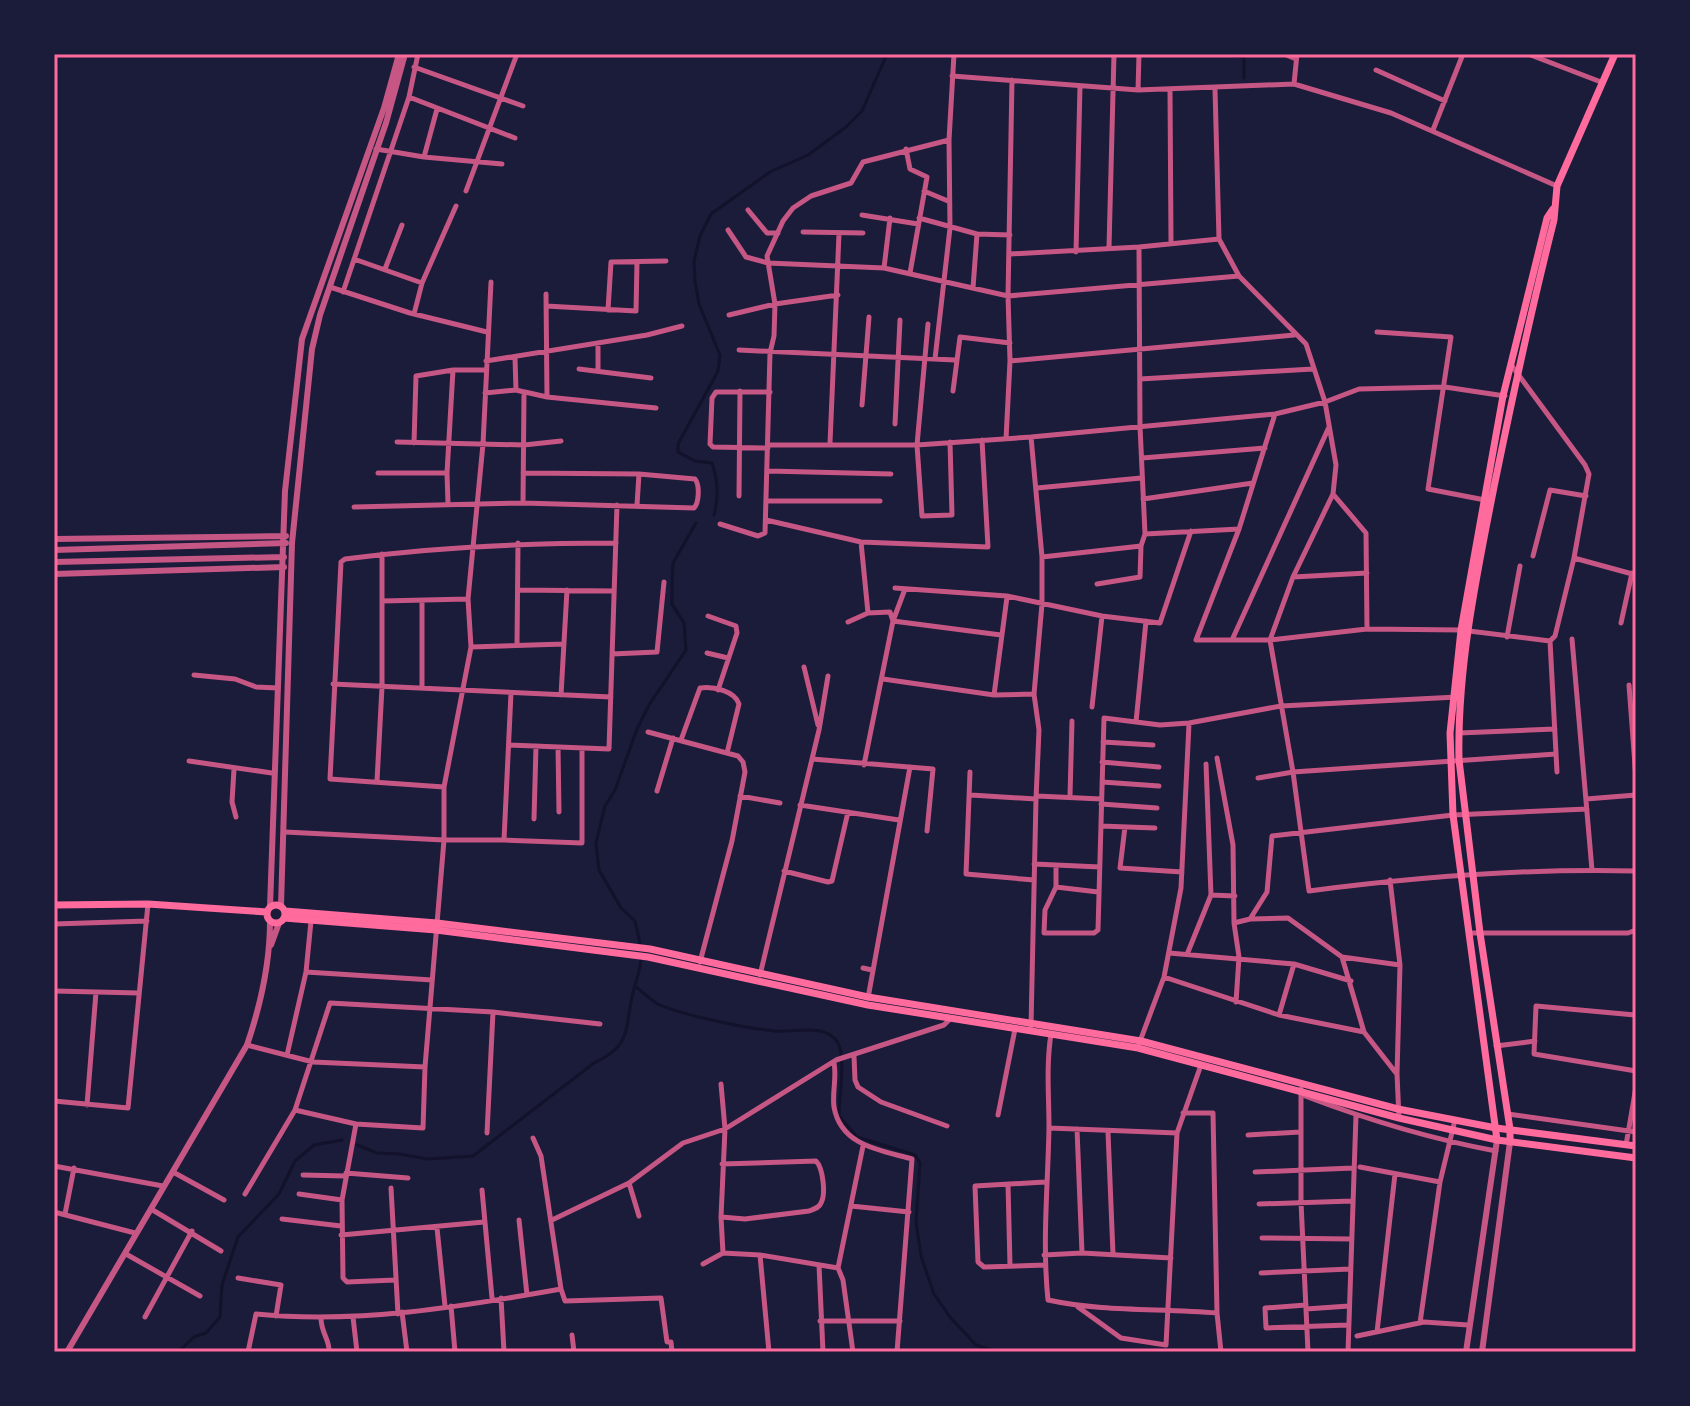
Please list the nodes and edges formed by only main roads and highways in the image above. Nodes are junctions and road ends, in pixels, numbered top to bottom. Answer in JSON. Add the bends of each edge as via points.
{"nodes":[{"id":1,"x":1615,"y":54,"type":"edge"},
{"id":2,"x":1515,"y":370,"type":"junction"},
{"id":3,"x":1484,"y":523,"type":"junction"},
{"id":4,"x":1465,"y":630,"type":"junction"},
{"id":5,"x":54,"y":905,"type":"edge"},
{"id":6,"x":269,"y":913,"type":"junction"},
{"id":7,"x":283,"y":914,"type":"junction"},
{"id":8,"x":436,"y":926,"type":"junction"},
{"id":9,"x":868,"y":1001,"type":"junction"},
{"id":10,"x":1490,"y":1002,"type":"junction"},
{"id":11,"x":1478,"y":1003,"type":"junction"},
{"id":12,"x":1031,"y":1028,"type":"junction"},
{"id":13,"x":1139,"y":1045,"type":"junction"},
{"id":14,"x":1399,"y":1113,"type":"junction"},
{"id":15,"x":1496,"y":1128,"type":"junction"},
{"id":16,"x":1510,"y":1129,"type":"junction"},
{"id":17,"x":1497,"y":1140,"type":"junction"},
{"id":18,"x":1510,"y":1142,"type":"junction"},
{"id":19,"x":1636,"y":1146,"type":"edge"},
{"id":20,"x":1636,"y":1158,"type":"edge"}],
"edges":[{"from":1,"to":2,"type":"main road","via":[[1557,186]]},
{"from":2,"to":3,"type":"main road"},
{"from":2,"to":3,"type":"main road","via":[[1503,396]]},
{"from":3,"to":4,"type":"main road"},
{"from":4,"to":10,"type":"main road","via":[[1459,760]]},
{"from":4,"to":11,"type":"main road","via":[[1452,697],[1450,761]]},
{"from":5,"to":6,"type":"main road","via":[[148,904]]},
{"from":6,"to":7,"type":"main road"},
{"from":6,"to":7,"type":"main road","via":[[275,904]]},
{"from":7,"to":8,"type":"main road"},
{"from":7,"to":8,"type":"main road","via":[[311,921]]},
{"from":8,"to":9,"type":"main road","via":[[649,953]]},
{"from":9,"to":12,"type":"main road"},
{"from":9,"to":12,"type":"main road","via":[[950,1019]]},
{"from":10,"to":11,"type":"main road"},
{"from":10,"to":16,"type":"main road"},
{"from":11,"to":15,"type":"main road"},
{"from":12,"to":13,"type":"main road"},
{"from":12,"to":13,"type":"main road"},
{"from":13,"to":14,"type":"main road"},
{"from":14,"to":15,"type":"main road"},
{"from":14,"to":17,"type":"main road"},
{"from":15,"to":16,"type":"main road"},
{"from":15,"to":17,"type":"main road"},
{"from":16,"to":18,"type":"main road"},
{"from":16,"to":19,"type":"main road"},
{"from":17,"to":18,"type":"main road"},
{"from":18,"to":20,"type":"main road"}]}
